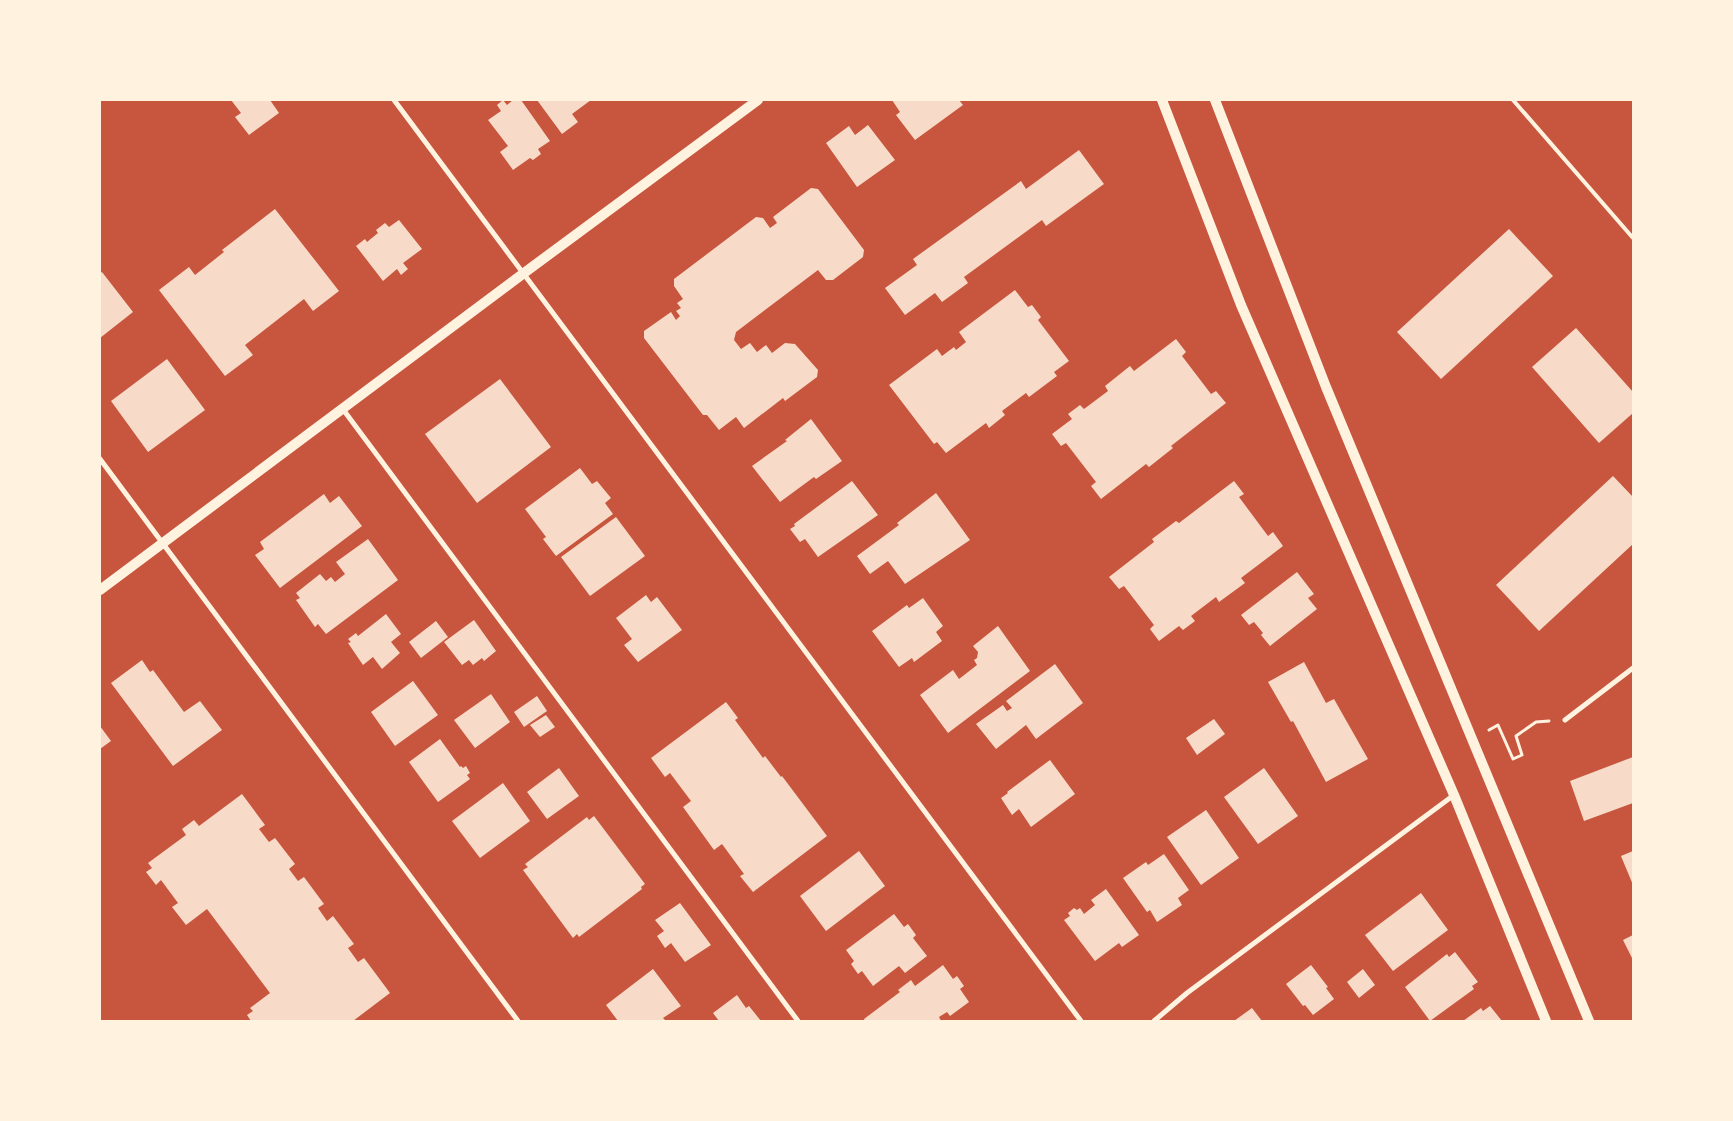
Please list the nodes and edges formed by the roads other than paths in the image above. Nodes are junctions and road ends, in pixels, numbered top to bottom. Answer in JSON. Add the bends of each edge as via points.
{"nodes":[{"id":1,"x":394,"y":100,"type":"edge"},
{"id":2,"x":758,"y":100,"type":"edge"},
{"id":3,"x":1162,"y":100,"type":"edge"},
{"id":4,"x":1215,"y":100,"type":"edge"},
{"id":5,"x":1513,"y":100,"type":"edge"},
{"id":6,"x":1633,"y":238,"type":"edge"},
{"id":7,"x":524,"y":272,"type":"junction"},
{"id":8,"x":342,"y":408,"type":"junction"},
{"id":9,"x":100,"y":459,"type":"edge"},
{"id":10,"x":162,"y":543,"type":"junction"},
{"id":11,"x":100,"y":590,"type":"edge"},
{"id":12,"x":1633,"y":668,"type":"edge"},
{"id":13,"x":1565,"y":720,"type":"road end"},
{"id":14,"x":1454,"y":795,"type":"junction"},
{"id":15,"x":518,"y":1021,"type":"edge"},
{"id":16,"x":798,"y":1021,"type":"edge"},
{"id":17,"x":1081,"y":1021,"type":"edge"},
{"id":18,"x":1154,"y":1021,"type":"edge"},
{"id":19,"x":1546,"y":1021,"type":"edge"},
{"id":20,"x":1589,"y":1021,"type":"edge"}],
"edges":[{"from":1,"to":7,"type":"street"},
{"from":2,"to":7,"type":"main road"},
{"from":3,"to":14,"type":"main road","via":[[1241,304]]},
{"from":4,"to":20,"type":"main road","via":[[1326,387]]},
{"from":5,"to":6,"type":"lane"},
{"from":7,"to":8,"type":"main road"},
{"from":7,"to":17,"type":"street"},
{"from":8,"to":10,"type":"main road"},
{"from":8,"to":16,"type":"street"},
{"from":9,"to":10,"type":"street"},
{"from":10,"to":11,"type":"main road"},
{"from":10,"to":15,"type":"street"},
{"from":12,"to":13,"type":"street"},
{"from":14,"to":18,"type":"street","via":[[1187,993]]},
{"from":14,"to":19,"type":"main road"}]}
